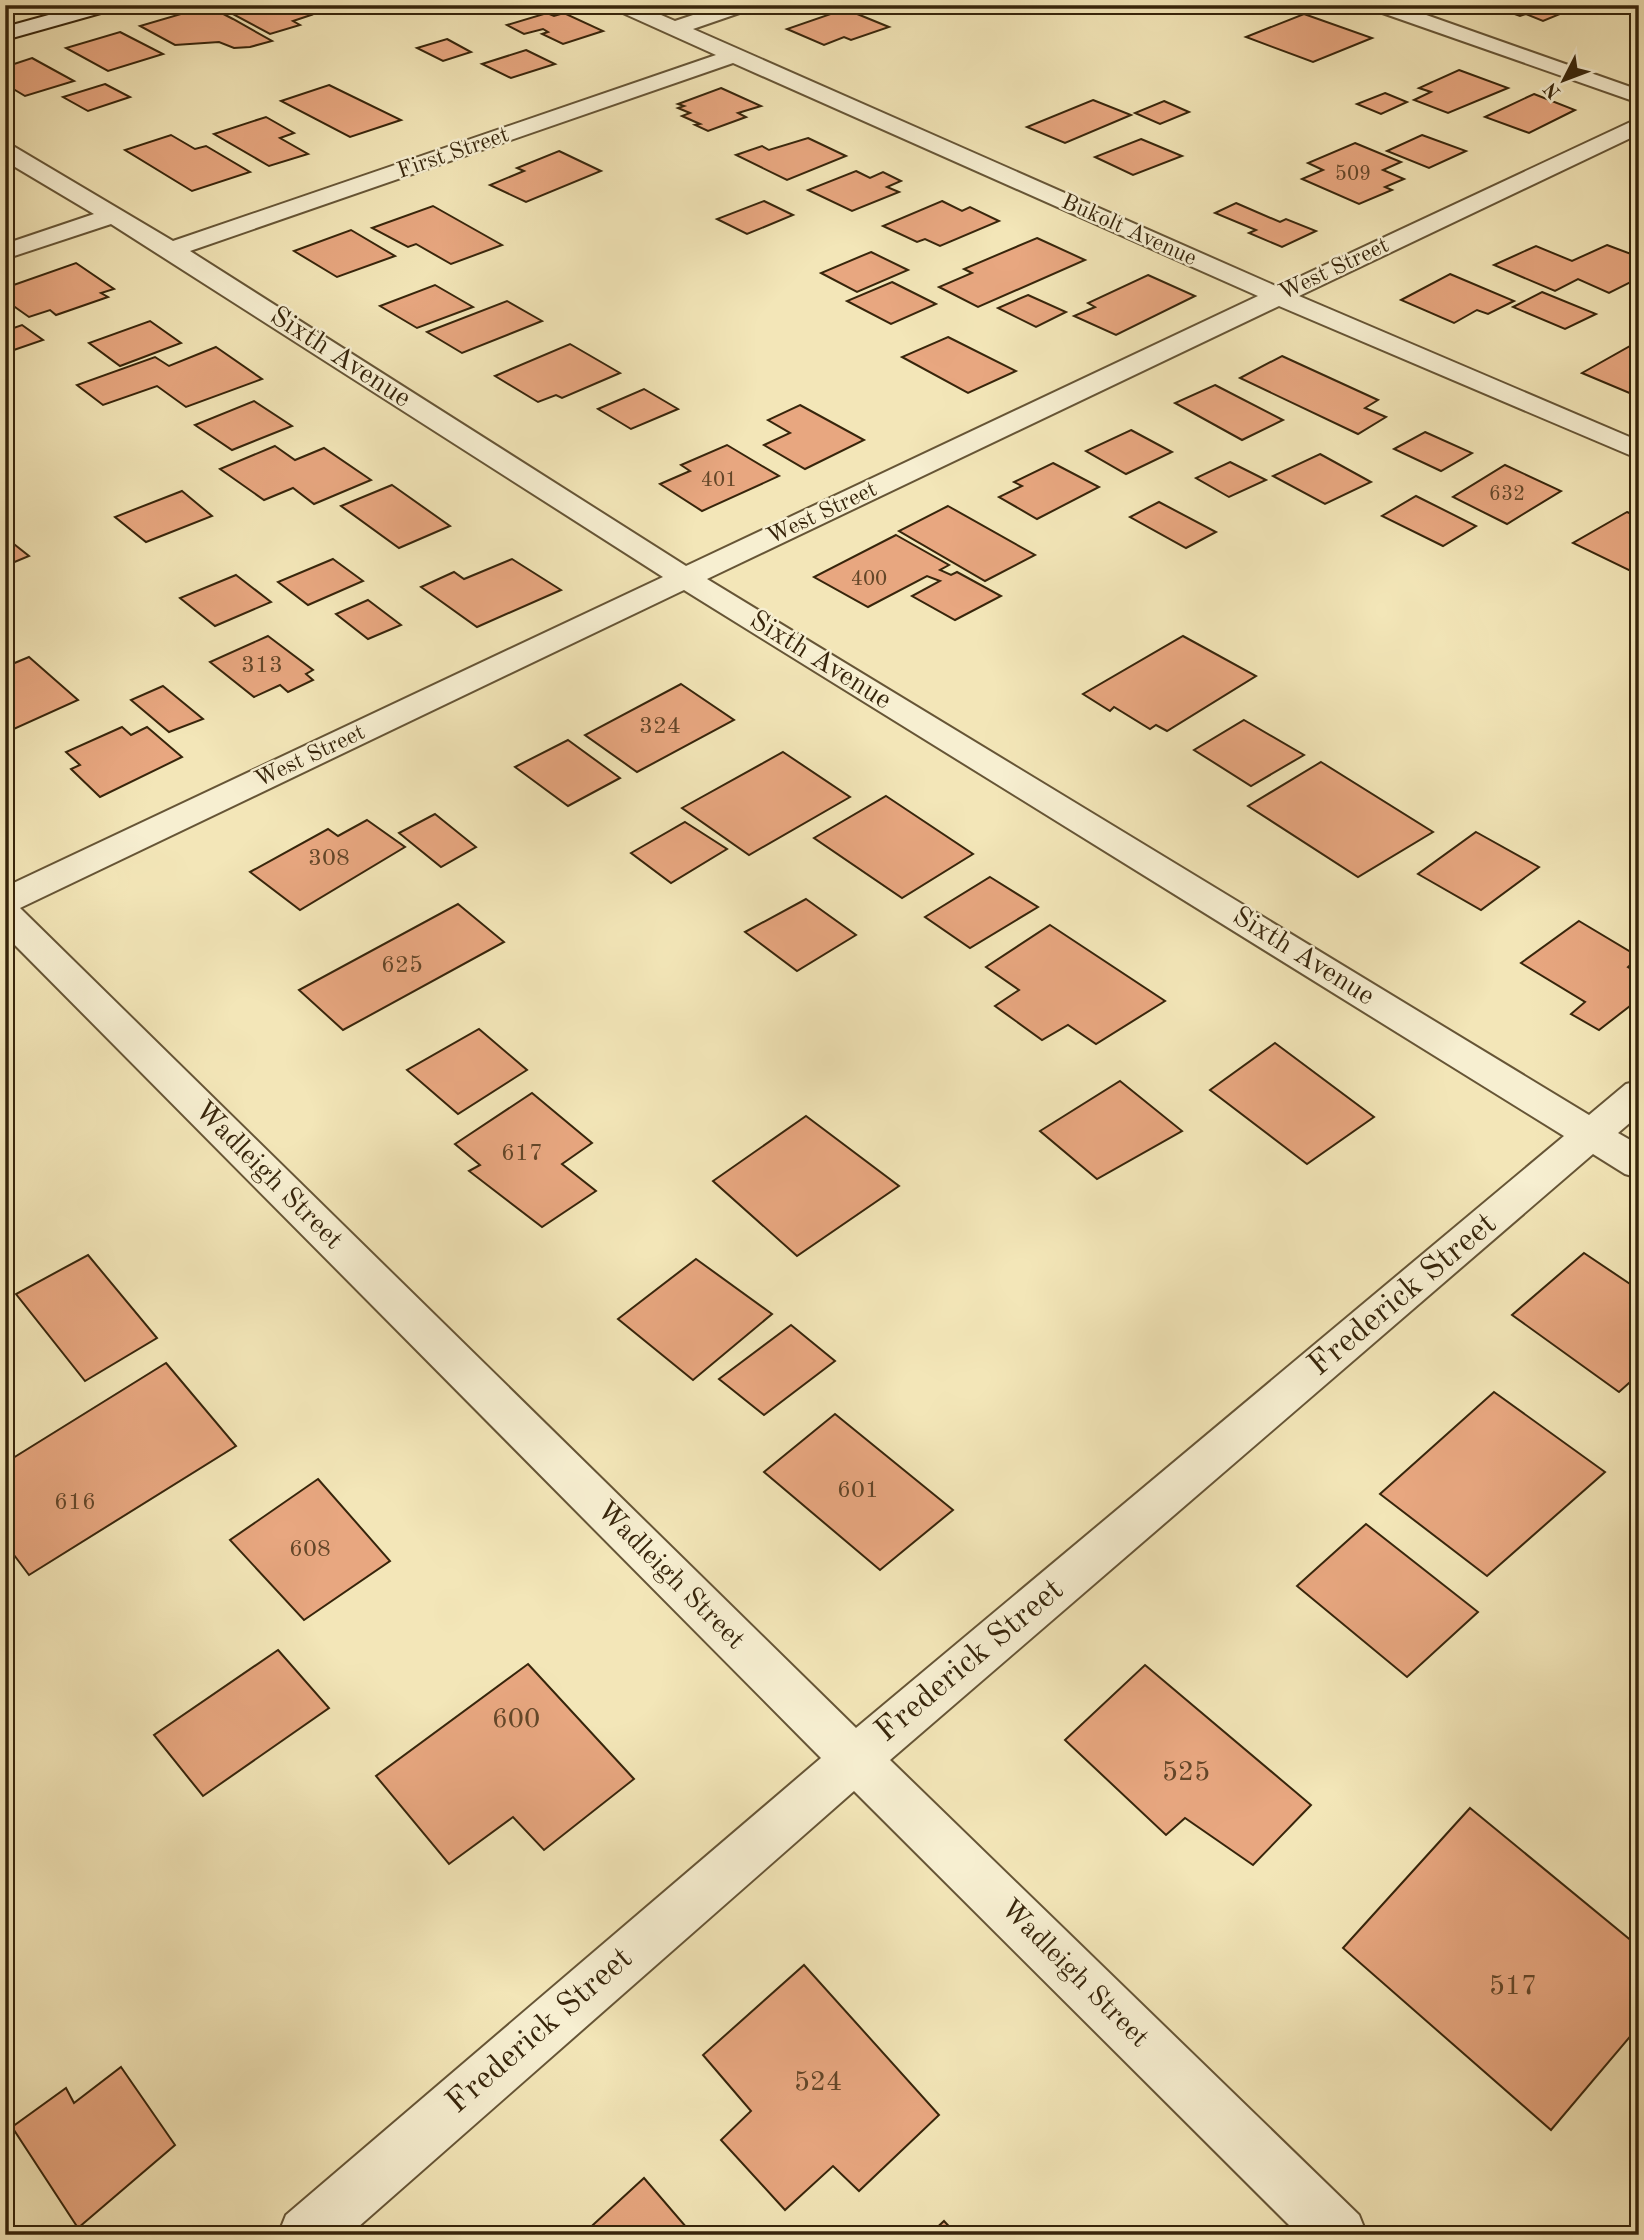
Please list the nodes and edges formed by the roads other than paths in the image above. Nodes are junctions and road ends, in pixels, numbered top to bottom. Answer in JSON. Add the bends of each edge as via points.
{"nodes":[{"id":1,"x":108,"y":5,"type":"edge"},
{"id":2,"x":621,"y":5,"type":"edge"},
{"id":3,"x":744,"y":5,"type":"edge"},
{"id":4,"x":1378,"y":5,"type":"edge"},
{"id":5,"x":673,"y":29,"type":"junction"},
{"id":6,"x":5,"y":34,"type":"edge"},
{"id":7,"x":735,"y":55,"type":"junction"},
{"id":8,"x":1639,"y":97,"type":"edge"},
{"id":9,"x":1639,"y":125,"type":"edge"},
{"id":10,"x":5,"y":150,"type":"edge"},
{"id":11,"x":111,"y":216,"type":"junction"},
{"id":12,"x":170,"y":250,"type":"junction"},
{"id":13,"x":5,"y":252,"type":"edge"},
{"id":14,"x":1278,"y":296,"type":"junction"},
{"id":15,"x":1639,"y":451,"type":"edge"},
{"id":16,"x":685,"y":578,"type":"junction"},
{"id":17,"x":5,"y":901,"type":"edge"},
{"id":18,"x":5,"y":914,"type":"edge"},
{"id":19,"x":1639,"y":1094,"type":"edge"},
{"id":20,"x":1592,"y":1135,"type":"junction"},
{"id":21,"x":1639,"y":1164,"type":"edge"},
{"id":22,"x":855,"y":1759,"type":"junction"},
{"id":23,"x":306,"y":2235,"type":"edge"},
{"id":24,"x":1339,"y":2235,"type":"edge"}],
"edges":[{"from":1,"to":6,"type":"street"},
{"from":2,"to":5,"type":"street","name":"Bukolt Avenue"},
{"from":3,"to":5,"type":"street"},
{"from":4,"to":8,"type":"street"},
{"from":5,"to":7,"type":"street","name":"Bukolt Avenue"},
{"from":7,"to":12,"type":"street","name":"First Street"},
{"from":7,"to":14,"type":"street","name":"Bukolt Avenue"},
{"from":9,"to":14,"type":"street","name":"West Street"},
{"from":10,"to":11,"type":"street","name":"Sixth Avenue"},
{"from":11,"to":12,"type":"street","name":"Sixth Avenue"},
{"from":11,"to":13,"type":"street"},
{"from":12,"to":16,"type":"street","name":"Sixth Avenue"},
{"from":14,"to":15,"type":"street","name":"Bukolt Avenue"},
{"from":14,"to":16,"type":"street","name":"West Street"},
{"from":16,"to":17,"type":"street","name":"West Street"},
{"from":16,"to":20,"type":"street","name":"Sixth Avenue"},
{"from":18,"to":22,"type":"street","name":"Wadleigh Street"},
{"from":19,"to":20,"type":"street","name":"Frederick Street"},
{"from":20,"to":21,"type":"street","name":"Sixth Avenue"},
{"from":20,"to":22,"type":"street","name":"Frederick Street"},
{"from":22,"to":23,"type":"street","name":"Frederick Street"},
{"from":22,"to":24,"type":"street","name":"Wadleigh Street"}]}
